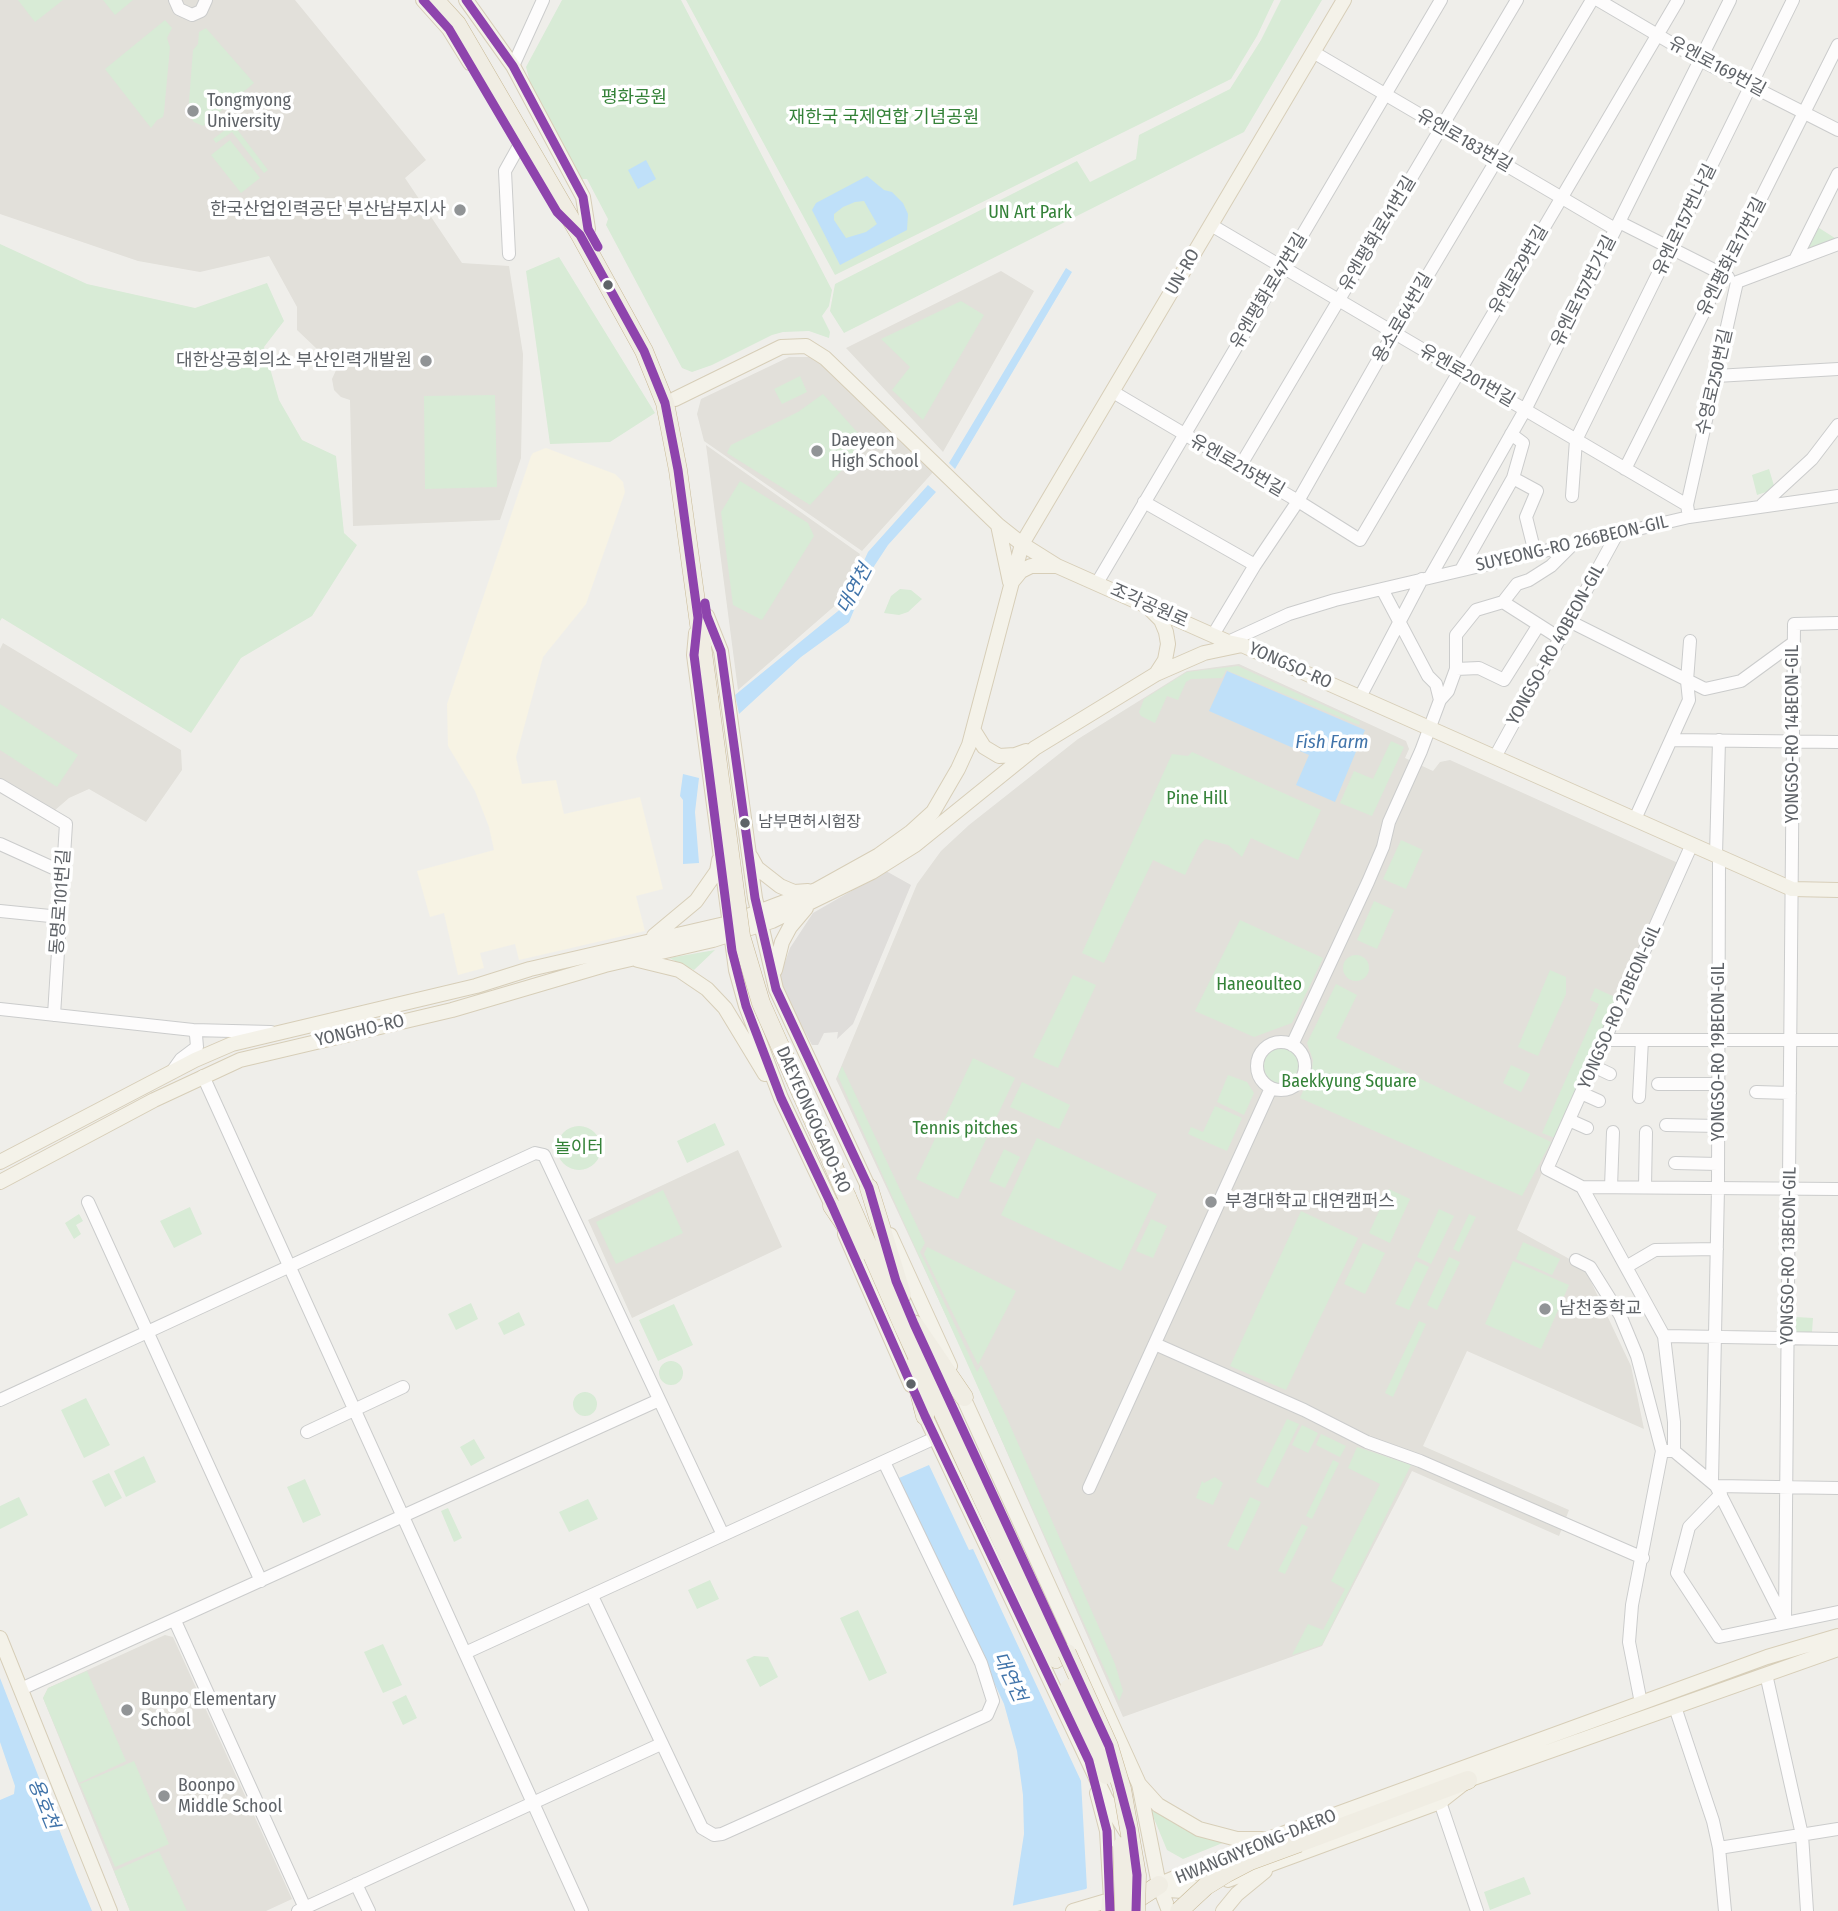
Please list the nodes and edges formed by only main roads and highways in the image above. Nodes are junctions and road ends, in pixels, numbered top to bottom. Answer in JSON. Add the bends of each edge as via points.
{"nodes":[{"id":1,"x":423,"y":0,"type":"edge"},
{"id":2,"x":435,"y":0,"type":"edge"},
{"id":3,"x":447,"y":0,"type":"edge"},
{"id":4,"x":466,"y":0,"type":"edge"},
{"id":5,"x":1344,"y":0,"type":"edge"},
{"id":6,"x":584,"y":232,"type":"junction"},
{"id":7,"x":675,"y":399,"type":"junction"},
{"id":8,"x":998,"y":525,"type":"junction"},
{"id":9,"x":1021,"y":544,"type":"junction"},
{"id":10,"x":1057,"y":566,"type":"junction"},
{"id":11,"x":1010,"y":584,"type":"junction"},
{"id":12,"x":1148,"y":606,"type":"junction"},
{"id":13,"x":702,"y":617,"type":"junction"},
{"id":14,"x":1235,"y":643,"type":"junction"},
{"id":15,"x":1156,"y":674,"type":"junction"},
{"id":16,"x":974,"y":731,"type":"junction"},
{"id":17,"x":1035,"y":748,"type":"junction"},
{"id":18,"x":749,"y":853,"type":"junction"},
{"id":19,"x":720,"y":856,"type":"junction"},
{"id":20,"x":1838,"y":890,"type":"edge"},
{"id":21,"x":814,"y":897,"type":"junction"},
{"id":22,"x":684,"y":914,"type":"junction"},
{"id":23,"x":759,"y":918,"type":"junction"},
{"id":24,"x":734,"y":927,"type":"junction"},
{"id":25,"x":711,"y":928,"type":"junction"},
{"id":26,"x":635,"y":943,"type":"junction"},
{"id":27,"x":634,"y":959,"type":"junction"},
{"id":28,"x":476,"y":986,"type":"junction"},
{"id":29,"x":776,"y":989,"type":"junction"},
{"id":30,"x":414,"y":1001,"type":"junction"},
{"id":31,"x":452,"y":1010,"type":"junction"},
{"id":32,"x":394,"y":1023,"type":"junction"},
{"id":33,"x":781,"y":1098,"type":"junction"},
{"id":34,"x":0,"y":1163,"type":"edge"},
{"id":35,"x":0,"y":1182,"type":"edge"},
{"id":36,"x":852,"y":1196,"type":"junction"},
{"id":37,"x":890,"y":1282,"type":"junction"},
{"id":38,"x":909,"y":1325,"type":"junction"},
{"id":39,"x":964,"y":1397,"type":"junction"},
{"id":40,"x":925,"y":1416,"type":"junction"},
{"id":41,"x":1838,"y":1627,"type":"edge"},
{"id":42,"x":1838,"y":1636,"type":"edge"},
{"id":43,"x":0,"y":1638,"type":"edge"},
{"id":44,"x":1838,"y":1649,"type":"edge"},
{"id":45,"x":1062,"y":1656,"type":"junction"},
{"id":46,"x":1838,"y":1657,"type":"edge"},
{"id":47,"x":1768,"y":1667,"type":"junction"},
{"id":48,"x":1089,"y":1761,"type":"junction"},
{"id":49,"x":1468,"y":1780,"type":"junction"},
{"id":50,"x":1139,"y":1784,"type":"junction"},
{"id":51,"x":1271,"y":1838,"type":"junction"},
{"id":52,"x":1230,"y":1856,"type":"junction"},
{"id":53,"x":1278,"y":1862,"type":"junction"},
{"id":54,"x":1239,"y":1876,"type":"junction"},
{"id":55,"x":1159,"y":1885,"type":"junction"},
{"id":56,"x":1118,"y":1908,"type":"edge"},
{"id":57,"x":1223,"y":1910,"type":"edge"},
{"id":58,"x":110,"y":1911,"type":"edge"},
{"id":59,"x":1073,"y":1911,"type":"edge"},
{"id":60,"x":1136,"y":1911,"type":"edge"},
{"id":61,"x":1169,"y":1911,"type":"edge"},
{"id":62,"x":1179,"y":1911,"type":"edge"}],
"edges":[{"from":1,"to":6,"type":"main road","via":[[449,29],[557,212]]},
{"from":2,"to":6,"type":"highway","via":[[457,24]]},
{"from":3,"to":6,"type":"highway","via":[[463,18]]},
{"from":4,"to":6,"type":"main road","via":[[513,65],[583,197]]},
{"from":5,"to":9,"type":"main road","name":"UN-RO"},
{"from":6,"to":7,"type":"highway","via":[[656,350]]},
{"from":6,"to":13,"type":"highway","via":[[644,351],[664,403]]},
{"from":7,"to":8,"type":"main road","name":"조각공원로","via":[[781,346],[806,346],[825,358]]},
{"from":7,"to":13,"type":"highway"},
{"from":8,"to":9,"type":"main road","name":"조각공원로"},
{"from":8,"to":11,"type":"main road"},
{"from":9,"to":10,"type":"main road","name":"조각공원로"},
{"from":9,"to":11,"type":"main road","name":"UN-RO"},
{"from":10,"to":11,"type":"main road","via":[[1031,566]]},
{"from":10,"to":12,"type":"main road","name":"조각공원로"},
{"from":11,"to":16,"type":"main road"},
{"from":12,"to":14,"type":"main road","name":"조각공원로"},
{"from":12,"to":15,"type":"main road","via":[[1161,620],[1168,644]]},
{"from":13,"to":18,"type":"main road","via":[[721,651]]},
{"from":13,"to":19,"type":"main road","via":[[694,655]]},
{"from":13,"to":36,"type":"highway","name":"DAEYEONGOGADO-RO","via":[[750,934],[769,999]]},
{"from":14,"to":15,"type":"main road","name":"YONGSO-RO"},
{"from":14,"to":20,"type":"main road","name":"YONGSO-RO","via":[[1792,889]]},
{"from":15,"to":17,"type":"main road","name":"YONGSO-RO"},
{"from":16,"to":17,"type":"main road","via":[[984,747],[999,756]]},
{"from":16,"to":21,"type":"main road","name":"YONGSO-RO","via":[[933,812],[879,855]]},
{"from":17,"to":21,"type":"main road","name":"YONGSO-RO","via":[[915,845],[872,872]]},
{"from":18,"to":21,"type":"main road","via":[[757,868],[780,886]]},
{"from":18,"to":23,"type":"main road"},
{"from":19,"to":22,"type":"main road","via":[[709,884]]},
{"from":19,"to":24,"type":"main road"},
{"from":21,"to":23,"type":"main road","name":"YONGSO-RO"},
{"from":21,"to":29,"type":"main road","via":[[782,942],[775,969]]},
{"from":22,"to":25,"type":"main road"},
{"from":22,"to":26,"type":"main road","via":[[659,934]]},
{"from":23,"to":24,"type":"main road","name":"YONGSO-RO"},
{"from":23,"to":29,"type":"main road"},
{"from":24,"to":25,"type":"main road","name":"YONGHO-RO"},
{"from":24,"to":27,"type":"main road","name":"YONGHO-RO"},
{"from":24,"to":33,"type":"main road","via":[[736,970]]},
{"from":25,"to":26,"type":"main road","name":"YONGHO-RO"},
{"from":26,"to":28,"type":"main road","name":"YONGHO-RO"},
{"from":27,"to":31,"type":"main road","name":"YONGHO-RO"},
{"from":27,"to":33,"type":"main road","via":[[679,970],[707,989]]},
{"from":28,"to":30,"type":"main road","name":"YONGHO-RO"},
{"from":28,"to":31,"type":"main road","via":[[485,988],[486,993]]},
{"from":29,"to":36,"type":"main road"},
{"from":30,"to":32,"type":"main road","via":[[386,1015],[387,1021]]},
{"from":30,"to":34,"type":"main road","name":"YONGHO-RO","via":[[232,1044]]},
{"from":31,"to":32,"type":"main road","name":"YONGHO-RO"},
{"from":32,"to":35,"type":"main road","name":"YONGHO-RO","via":[[240,1060]]},
{"from":33,"to":36,"type":"main road"},
{"from":36,"to":37,"type":"highway","name":"DAEYEONGOGADO-RO"},
{"from":36,"to":37,"type":"highway"},
{"from":36,"to":39,"type":"main road"},
{"from":36,"to":40,"type":"main road"},
{"from":37,"to":38,"type":"highway"},
{"from":38,"to":39,"type":"highway"},
{"from":38,"to":40,"type":"highway"},
{"from":38,"to":45,"type":"highway"},
{"from":39,"to":50,"type":"main road"},
{"from":40,"to":48,"type":"main road"},
{"from":41,"to":47,"type":"main road","via":[[1784,1644]]},
{"from":42,"to":47,"type":"main road","name":"HWANGNYEONG-DAERO"},
{"from":43,"to":58,"type":"main road"},
{"from":44,"to":47,"type":"main road","name":"HWANGNYEONG-DAERO"},
{"from":45,"to":56,"type":"highway","bridge":true,"via":[[1114,1801],[1122,1848]]},
{"from":45,"to":60,"type":"highway","bridge":true,"via":[[1109,1746],[1122,1789],[1137,1875]]},
{"from":46,"to":47,"type":"main road","via":[[1790,1672]]},
{"from":47,"to":49,"type":"main road","name":"HWANGNYEONG-DAERO","via":[[1675,1707]]},
{"from":47,"to":51,"type":"main road","name":"HWANGNYEONG-DAERO","via":[[1641,1703]]},
{"from":48,"to":55,"type":"main road","via":[[1106,1799]]},
{"from":48,"to":56,"type":"main road","via":[[1107,1831]]},
{"from":49,"to":53,"type":"main road","name":"HWANGNYEONG-DAERO","via":[[1440,1802]]},
{"from":49,"to":62,"type":"highway","bridge":true,"via":[[1250,1861],[1206,1886]]},
{"from":50,"to":51,"type":"main road","via":[[1158,1805],[1199,1829],[1237,1839]]},
{"from":50,"to":55,"type":"main road"},
{"from":51,"to":52,"type":"main road","name":"HWANGNYEONG-DAERO"},
{"from":52,"to":54,"type":"main road","via":[[1223,1874]]},
{"from":52,"to":55,"type":"main road","name":"HWANGNYEONG-DAERO"},
{"from":53,"to":54,"type":"main road","name":"HWANGNYEONG-DAERO"},
{"from":53,"to":57,"type":"main road"},
{"from":54,"to":55,"type":"main road","name":"HWANGNYEONG-DAERO","via":[[1182,1891]]},
{"from":55,"to":56,"type":"highway"},
{"from":55,"to":61,"type":"main road"},
{"from":56,"to":59,"type":"main road","via":[[1090,1906]]}]}
